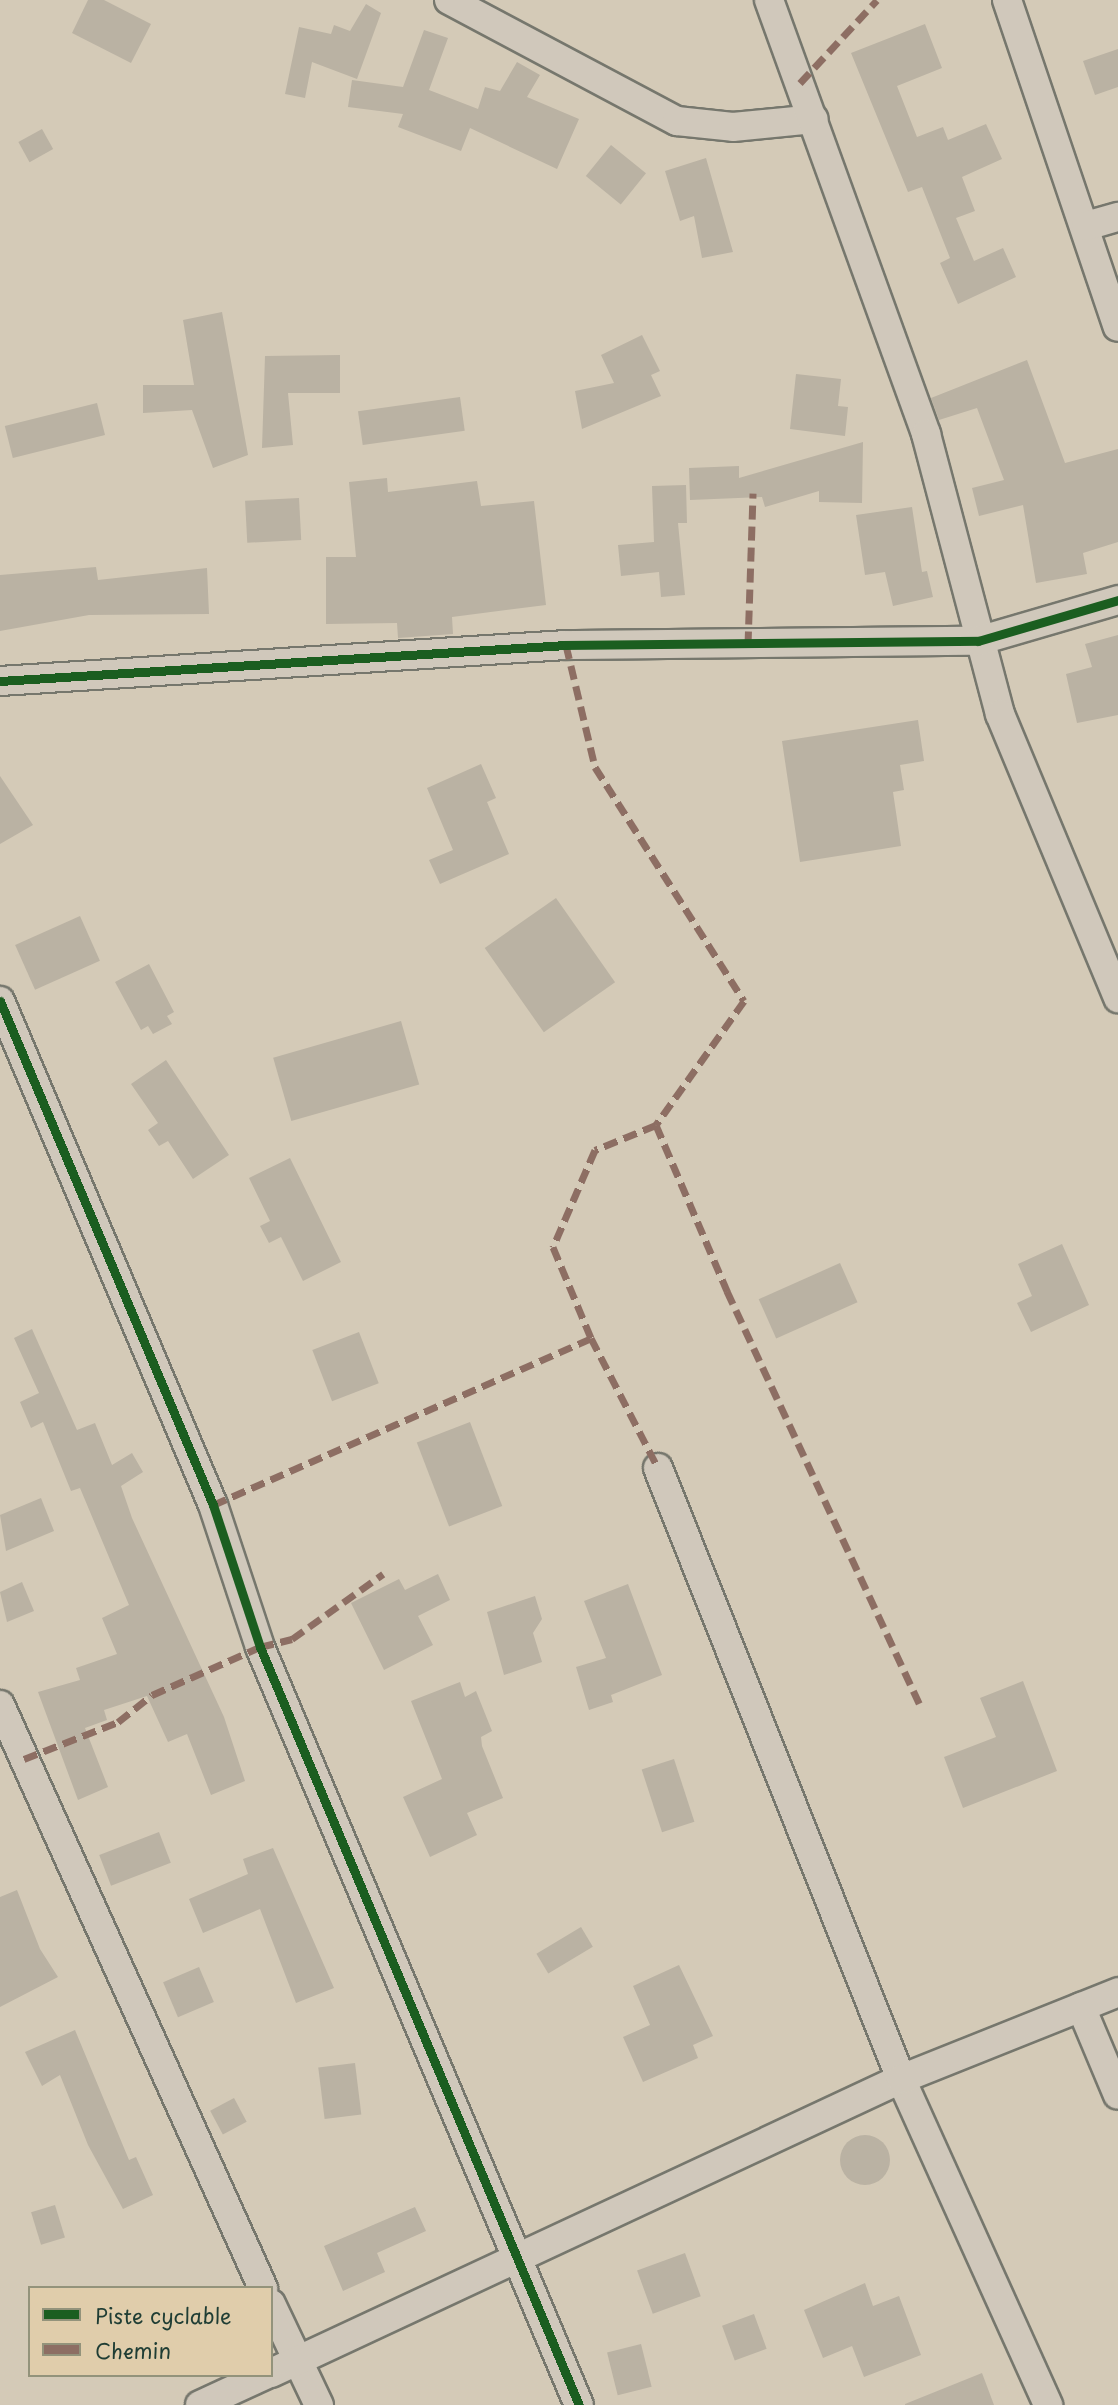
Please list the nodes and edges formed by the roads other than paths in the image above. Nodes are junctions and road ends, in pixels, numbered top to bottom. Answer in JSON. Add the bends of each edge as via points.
{"nodes":[{"id":1,"x":449,"y":0,"type":"edge"},
{"id":2,"x":769,"y":0,"type":"edge"},
{"id":3,"x":1007,"y":0,"type":"edge"},
{"id":4,"x":814,"y":119,"type":"junction"},
{"id":5,"x":1118,"y":217,"type":"edge"},
{"id":6,"x":1086,"y":226,"type":"junction"},
{"id":7,"x":1118,"y":327,"type":"edge"},
{"id":8,"x":1118,"y":600,"type":"edge"},
{"id":9,"x":978,"y":641,"type":"junction"},
{"id":10,"x":0,"y":681,"type":"edge"},
{"id":11,"x":1118,"y":998,"type":"edge"},
{"id":12,"x":0,"y":1001,"type":"edge"},
{"id":13,"x":659,"y":1468,"type":"dead end"},
{"id":14,"x":0,"y":1705,"type":"edge"},
{"id":15,"x":1118,"y":1992,"type":"edge"},
{"id":16,"x":1081,"y":2007,"type":"junction"},
{"id":17,"x":901,"y":2079,"type":"junction"},
{"id":18,"x":1118,"y":2095,"type":"edge"},
{"id":19,"x":517,"y":2258,"type":"junction"},
{"id":20,"x":262,"y":2286,"type":"edge"},
{"id":21,"x":273,"y":2308,"type":"edge"},
{"id":22,"x":298,"y":2360,"type":"junction"},
{"id":23,"x":273,"y":2371,"type":"edge"},
{"id":24,"x":261,"y":2377,"type":"edge"},
{"id":25,"x":200,"y":2405,"type":"edge"},
{"id":26,"x":319,"y":2405,"type":"edge"},
{"id":27,"x":579,"y":2405,"type":"edge"},
{"id":28,"x":1048,"y":2405,"type":"edge"}],
"edges":[{"from":1,"to":4,"type":"street","via":[[677,121],[733,128]]},
{"from":2,"to":4,"type":"street"},
{"from":3,"to":6,"type":"street"},
{"from":4,"to":9,"type":"street","via":[[926,434]]},
{"from":5,"to":6,"type":"street"},
{"from":6,"to":7,"type":"street"},
{"from":8,"to":9,"type":"street"},
{"from":9,"to":10,"type":"street","via":[[566,645]]},
{"from":9,"to":11,"type":"street","via":[[1034,804]]},
{"from":12,"to":19,"type":"street","via":[[213,1505],[260,1647]]},
{"from":13,"to":17,"type":"street"},
{"from":14,"to":20,"type":"street"},
{"from":15,"to":16,"type":"street"},
{"from":16,"to":17,"type":"street"},
{"from":16,"to":18,"type":"street"},
{"from":17,"to":19,"type":"street"},
{"from":17,"to":28,"type":"street"},
{"from":19,"to":22,"type":"street"},
{"from":19,"to":27,"type":"street"},
{"from":21,"to":22,"type":"street"},
{"from":22,"to":23,"type":"street"},
{"from":22,"to":26,"type":"street"},
{"from":24,"to":25,"type":"street"}]}
